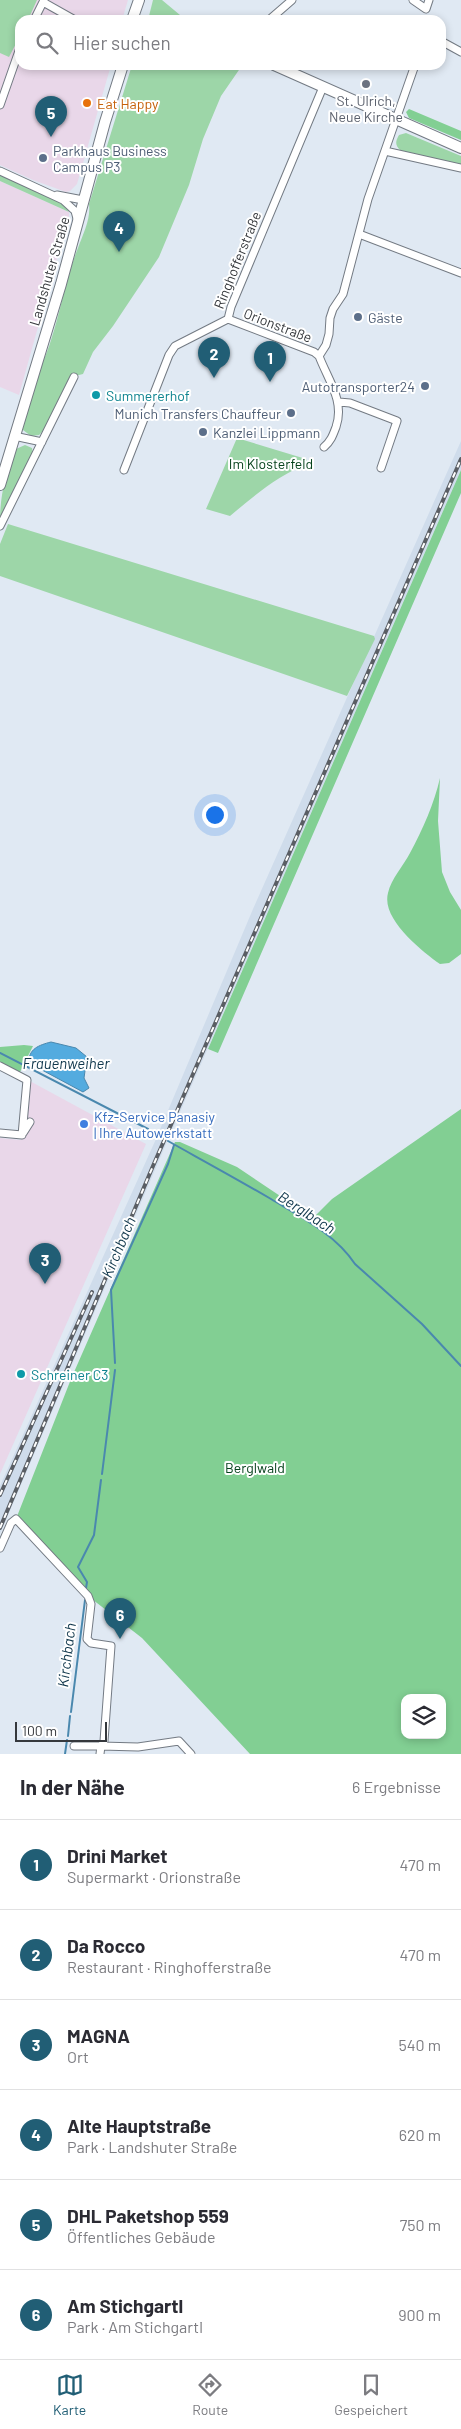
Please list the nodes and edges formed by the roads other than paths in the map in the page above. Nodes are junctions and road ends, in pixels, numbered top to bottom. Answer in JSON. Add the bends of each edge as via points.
{"nodes":[{"id":1,"x":139,"y":0,"type":"edge"},
{"id":2,"x":292,"y":0,"type":"edge"},
{"id":3,"x":413,"y":0,"type":"edge"},
{"id":4,"x":429,"y":0,"type":"edge"},
{"id":5,"x":44,"y":1,"type":"edge"},
{"id":6,"x":37,"y":15,"type":"edge"},
{"id":7,"x":67,"y":15,"type":"edge"},
{"id":8,"x":134,"y":15,"type":"edge"},
{"id":9,"x":275,"y":15,"type":"edge"},
{"id":10,"x":446,"y":44,"type":"edge"},
{"id":11,"x":461,"y":52,"type":"edge"},
{"id":12,"x":15,"y":62,"type":"edge"},
{"id":13,"x":122,"y":70,"type":"edge"},
{"id":14,"x":285,"y":70,"type":"edge"},
{"id":15,"x":413,"y":70,"type":"edge"},
{"id":16,"x":323,"y":87,"type":"junction"},
{"id":17,"x":0,"y":105,"type":"edge"},
{"id":18,"x":396,"y":120,"type":"junction"},
{"id":19,"x":461,"y":148,"type":"edge"},
{"id":20,"x":386,"y":151,"type":"junction"},
{"id":21,"x":461,"y":168,"type":"edge"},
{"id":22,"x":0,"y":171,"type":"edge"},
{"id":23,"x":54,"y":195,"type":"junction"},
{"id":24,"x":83,"y":200,"type":"junction"},
{"id":25,"x":78,"y":222,"type":"junction"},
{"id":26,"x":359,"y":234,"type":"junction"},
{"id":27,"x":461,"y":273,"type":"edge"},
{"id":28,"x":228,"y":319,"type":"junction"},
{"id":29,"x":318,"y":356,"type":"junction"},
{"id":30,"x":74,"y":377,"type":"dead end"},
{"id":31,"x":340,"y":402,"type":"junction"},
{"id":32,"x":14,"y":436,"type":"junction"},
{"id":33,"x":42,"y":442,"type":"junction"},
{"id":34,"x":324,"y":447,"type":"dead end"},
{"id":35,"x":381,"y":468,"type":"dead end"},
{"id":36,"x":124,"y":470,"type":"dead end"},
{"id":37,"x":0,"y":485,"type":"edge"},
{"id":38,"x":0,"y":526,"type":"edge"},
{"id":39,"x":0,"y":1066,"type":"edge"},
{"id":40,"x":30,"y":1122,"type":"dead end"},
{"id":41,"x":0,"y":1133,"type":"edge"},
{"id":42,"x":22,"y":1135,"type":"junction"},
{"id":43,"x":0,"y":1548,"type":"edge"},
{"id":44,"x":74,"y":1746,"type":"dead end"},
{"id":45,"x":101,"y":1750,"type":"edge"},
{"id":46,"x":191,"y":1754,"type":"edge"}],
"edges":[{"from":1,"to":8,"type":"main road"},
{"from":2,"to":9,"type":"street"},
{"from":3,"to":4,"type":"street","via":[[426,9]]},
{"from":5,"to":6,"type":"street"},
{"from":5,"to":7,"type":"street"},
{"from":10,"to":11,"type":"street"},
{"from":12,"to":17,"type":"street"},
{"from":13,"to":24,"type":"main road","name":"Landshuter Straße"},
{"from":14,"to":16,"type":"main road"},
{"from":15,"to":18,"type":"street"},
{"from":16,"to":18,"type":"main road"},
{"from":16,"to":28,"type":"street","name":"Ringhofferstraße"},
{"from":18,"to":19,"type":"main road"},
{"from":18,"to":20,"type":"street"},
{"from":20,"to":21,"type":"street"},
{"from":20,"to":26,"type":"street"},
{"from":22,"to":23,"type":"street"},
{"from":23,"to":24,"type":"street"},
{"from":23,"to":25,"type":"street","via":[[71,205]]},
{"from":24,"to":25,"type":"main road","name":"Landshuter Straße"},
{"from":25,"to":32,"type":"main road","name":"Landshuter Straße"},
{"from":26,"to":27,"type":"street"},
{"from":26,"to":29,"type":"street","via":[[343,294],[330,318],[330,334]]},
{"from":28,"to":29,"type":"street","name":"Orionstraße"},
{"from":28,"to":36,"type":"street","name":"Ringhofferstraße","via":[[175,346]]},
{"from":29,"to":31,"type":"street"},
{"from":30,"to":33,"type":"street"},
{"from":31,"to":34,"type":"street","via":[[340,415],[330,442]]},
{"from":31,"to":35,"type":"street","via":[[397,421]]},
{"from":32,"to":33,"type":"street"},
{"from":32,"to":37,"type":"main road","name":"Landshuter Straße"},
{"from":33,"to":38,"type":"street"},
{"from":39,"to":42,"type":"street","via":[[26,1080]]},
{"from":40,"to":42,"type":"street"},
{"from":41,"to":42,"type":"street"},
{"from":43,"to":45,"type":"street","via":[[16,1519],[88,1596],[91,1604],[87,1639],[91,1643],[111,1646]]},
{"from":44,"to":45,"type":"street"},
{"from":45,"to":46,"type":"street","via":[[178,1741]]}]}
